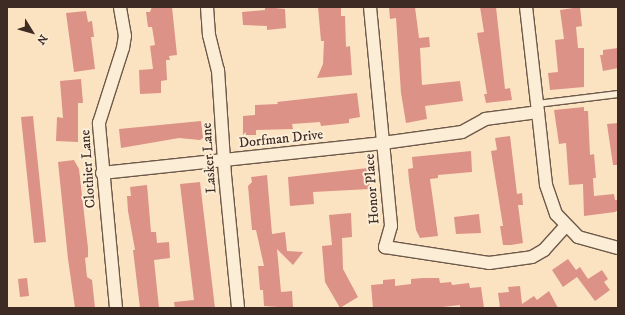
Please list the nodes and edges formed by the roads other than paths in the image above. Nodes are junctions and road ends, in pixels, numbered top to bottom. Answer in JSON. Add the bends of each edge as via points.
{"nodes":[{"id":1,"x":120,"y":7,"type":"edge"},
{"id":2,"x":207,"y":7,"type":"edge"},
{"id":3,"x":370,"y":7,"type":"edge"},
{"id":4,"x":526,"y":7,"type":"edge"},
{"id":5,"x":618,"y":94,"type":"edge"},
{"id":6,"x":538,"y":108,"type":"junction"},
{"id":7,"x":383,"y":143,"type":"junction"},
{"id":8,"x":223,"y":160,"type":"junction"},
{"id":9,"x":102,"y":173,"type":"junction"},
{"id":10,"x":565,"y":227,"type":"junction"},
{"id":11,"x":618,"y":248,"type":"edge"},
{"id":12,"x":116,"y":308,"type":"edge"},
{"id":13,"x":238,"y":308,"type":"edge"}],
"edges":[{"from":1,"to":9,"type":"street","name":"Clothier Lane","via":[[125,36],[123,48],[99,123]]},
{"from":2,"to":8,"type":"street","name":"Lasker Lane","via":[[209,35],[218,70]]},
{"from":3,"to":7,"type":"street","name":"Honor Place"},
{"from":4,"to":6,"type":"street"},
{"from":5,"to":6,"type":"lane"},
{"from":6,"to":7,"type":"street","name":"Dorfman Drive","via":[[485,119],[462,132]]},
{"from":6,"to":10,"type":"street","via":[[546,185],[553,208]]},
{"from":7,"to":8,"type":"street","name":"Dorfman Drive"},
{"from":7,"to":10,"type":"street","name":"Honor Place","via":[[391,226],[386,247],[489,263],[532,257],[544,250]]},
{"from":8,"to":9,"type":"street","name":"Dorfman Drive"},
{"from":8,"to":13,"type":"street","name":"Lasker Lane"},
{"from":9,"to":12,"type":"street","name":"Clothier Lane"},
{"from":10,"to":11,"type":"street","via":[[578,238]]}]}
